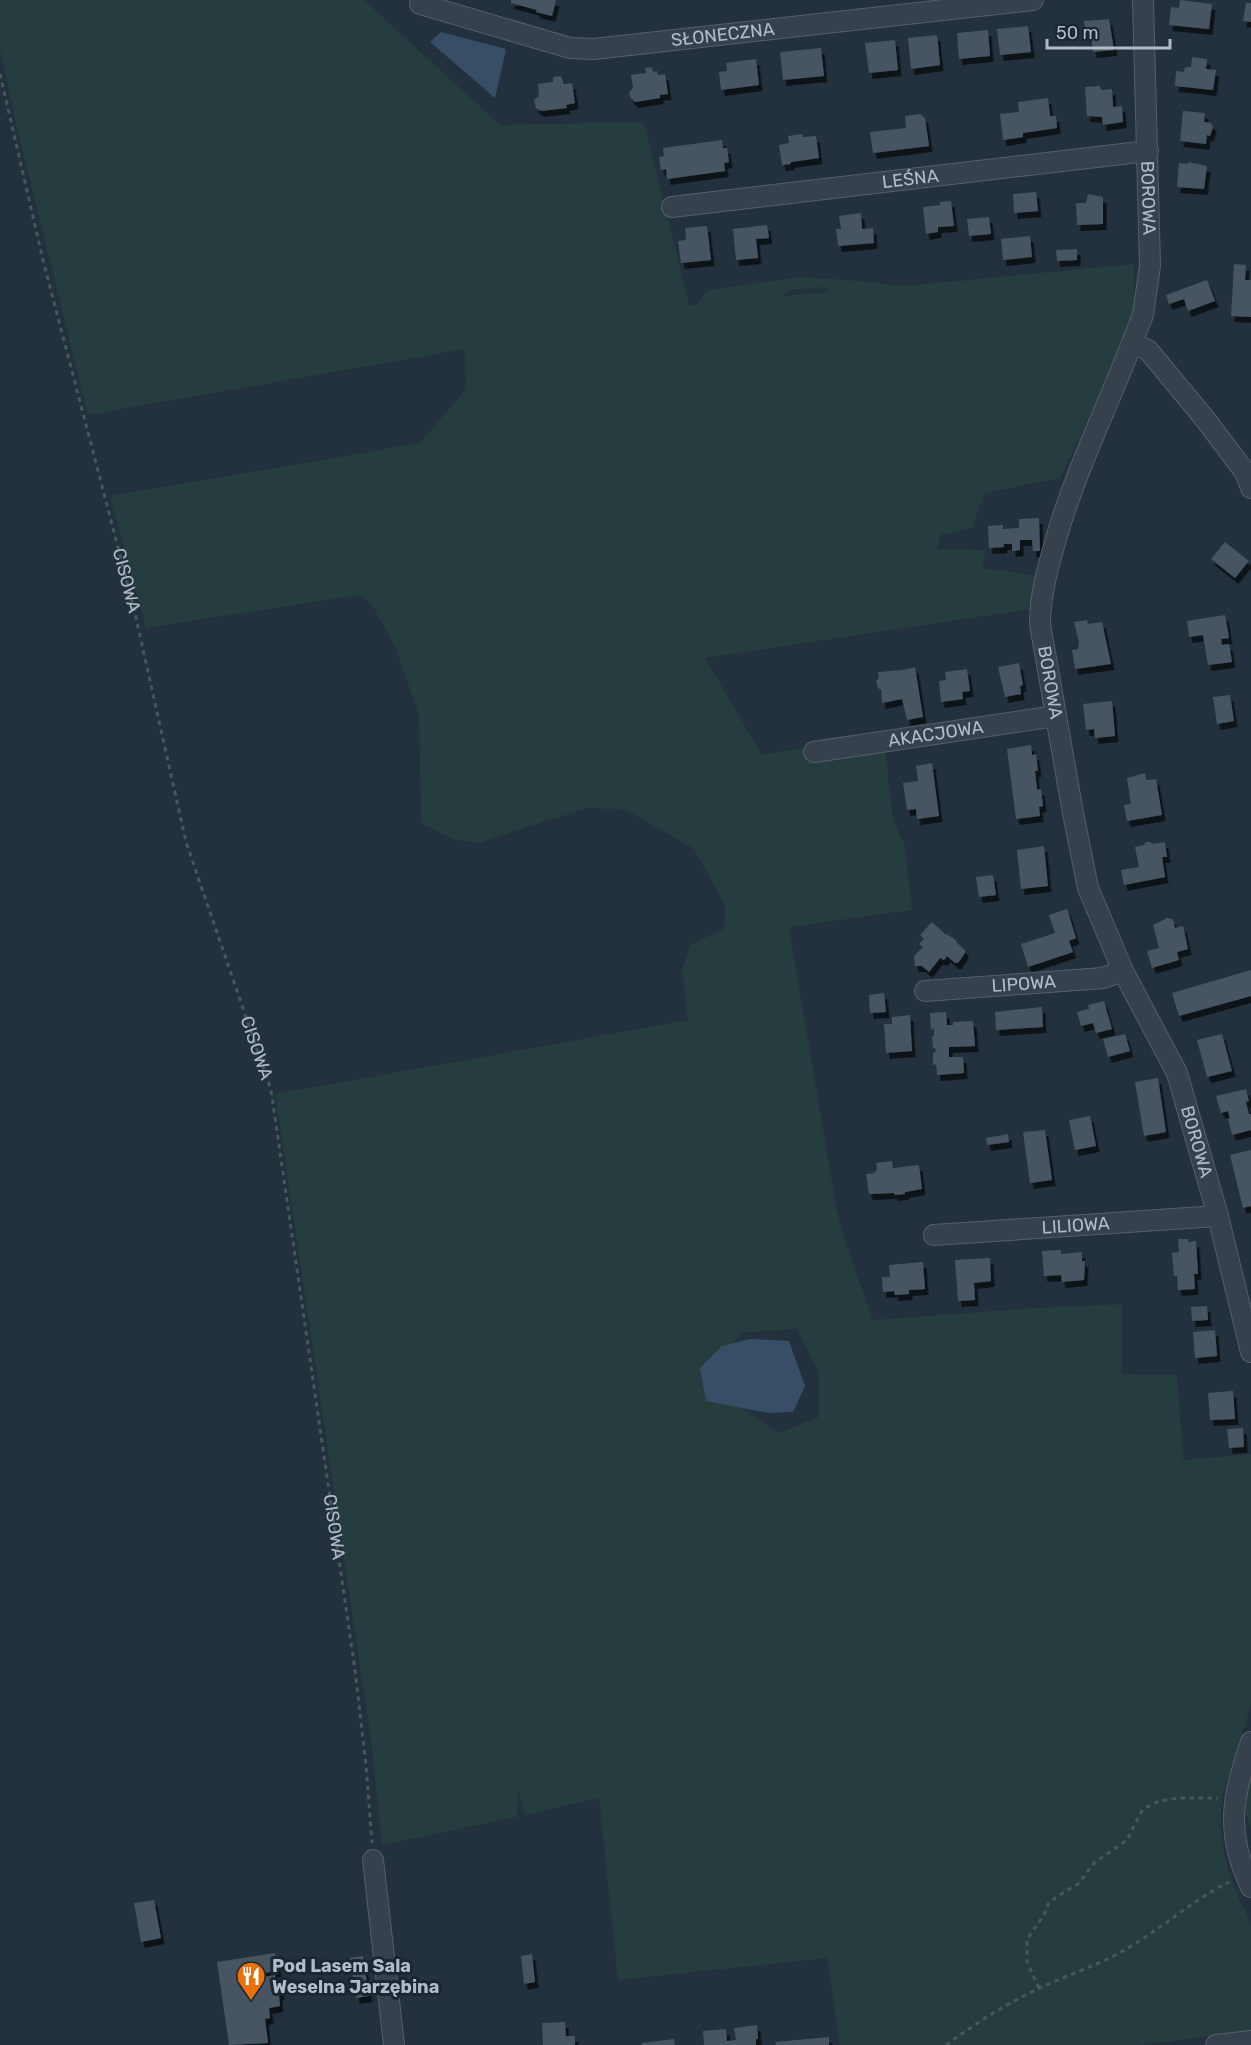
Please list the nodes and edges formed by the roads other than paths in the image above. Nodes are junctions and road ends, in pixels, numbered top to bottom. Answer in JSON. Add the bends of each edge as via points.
{"nodes":[{"id":1,"x":1033,"y":0,"type":"edge"},
{"id":2,"x":1143,"y":0,"type":"edge"},
{"id":3,"x":420,"y":4,"type":"dead end"},
{"id":4,"x":1148,"y":151,"type":"junction"},
{"id":5,"x":672,"y":207,"type":"dead end"},
{"id":6,"x":1132,"y":343,"type":"junction"},
{"id":7,"x":1251,"y":488,"type":"edge"},
{"id":8,"x":1056,"y":716,"type":"junction"},
{"id":9,"x":814,"y":752,"type":"dead end"},
{"id":10,"x":1123,"y":971,"type":"junction"},
{"id":11,"x":925,"y":991,"type":"dead end"},
{"id":12,"x":1218,"y":1216,"type":"junction"},
{"id":13,"x":934,"y":1235,"type":"dead end"},
{"id":14,"x":1251,"y":1352,"type":"edge"},
{"id":15,"x":1251,"y":1742,"type":"edge"},
{"id":16,"x":373,"y":1860,"type":"road end"},
{"id":17,"x":1248,"y":1881,"type":"edge"},
{"id":18,"x":1251,"y":2041,"type":"edge"},
{"id":19,"x":394,"y":2045,"type":"edge"},
{"id":20,"x":1216,"y":2045,"type":"edge"}],
"edges":[{"from":1,"to":3,"type":"street","name":"SŁONECZNA","via":[[594,49],[570,48]]},
{"from":2,"to":4,"type":"street","name":"BOROWA"},
{"from":4,"to":5,"type":"street","name":"LEŚNA"},
{"from":4,"to":6,"type":"street","name":"BOROWA","via":[[1150,266],[1143,315]]},
{"from":6,"to":7,"type":"street","via":[[1148,350],[1198,410],[1245,472]]},
{"from":6,"to":8,"type":"street","name":"BOROWA","via":[[1064,513],[1040,606]]},
{"from":8,"to":9,"type":"street","name":"AKACJOWA"},
{"from":8,"to":10,"type":"street","name":"BOROWA","via":[[1084,872]]},
{"from":10,"to":11,"type":"street","name":"LIPOWA","via":[[1103,978]]},
{"from":10,"to":12,"type":"street","name":"BOROWA","via":[[1177,1073]]},
{"from":12,"to":13,"type":"street","name":"LILIOWA"},
{"from":12,"to":14,"type":"street","name":"BOROWA"},
{"from":15,"to":17,"type":"street","via":[[1234,1801],[1235,1841]]},
{"from":16,"to":19,"type":"street"},
{"from":18,"to":20,"type":"street"}]}
